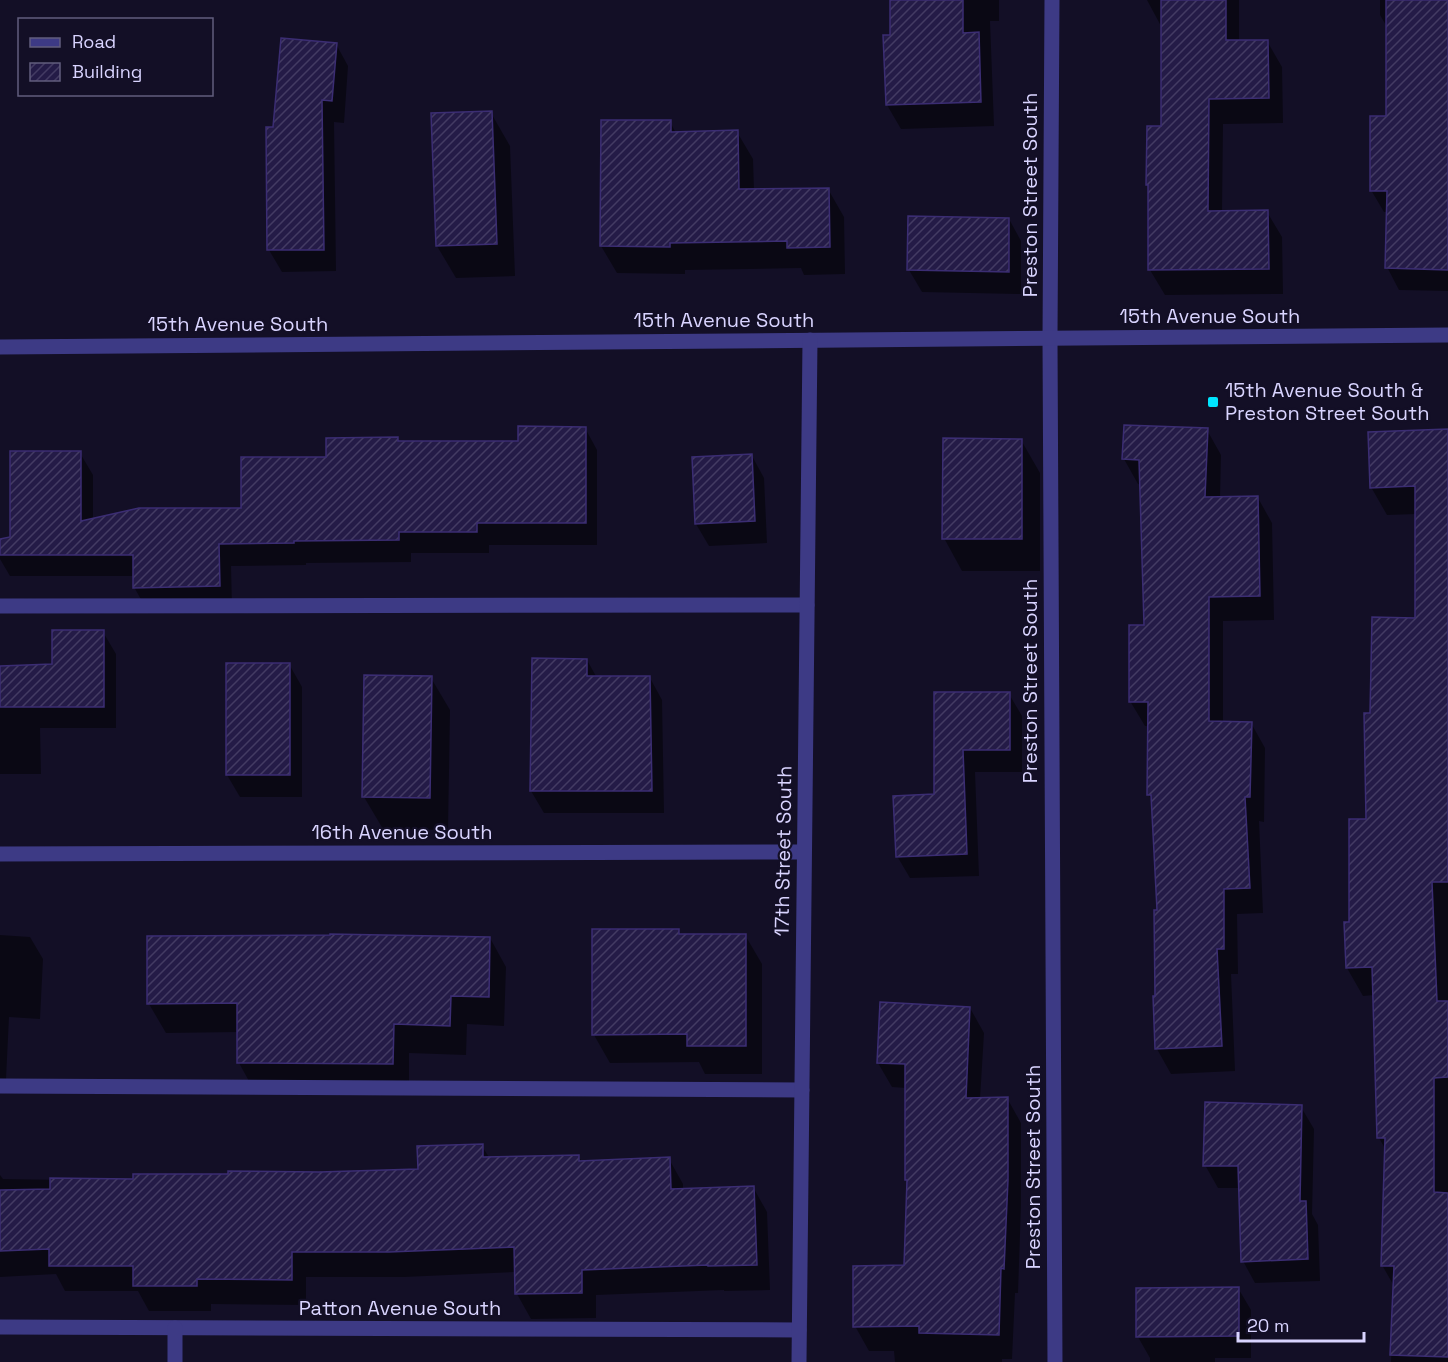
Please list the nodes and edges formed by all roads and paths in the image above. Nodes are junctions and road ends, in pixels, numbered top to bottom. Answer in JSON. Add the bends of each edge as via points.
{"nodes":[{"id":1,"x":1052,"y":0,"type":"edge"},
{"id":2,"x":1448,"y":335,"type":"edge"},
{"id":3,"x":1050,"y":339,"type":"junction"},
{"id":4,"x":810,"y":340,"type":"junction"},
{"id":5,"x":0,"y":347,"type":"edge"},
{"id":6,"x":807,"y":605,"type":"junction"},
{"id":7,"x":0,"y":606,"type":"edge"},
{"id":8,"x":804,"y":852,"type":"junction"},
{"id":9,"x":0,"y":854,"type":"edge"},
{"id":10,"x":0,"y":1086,"type":"edge"},
{"id":11,"x":802,"y":1090,"type":"junction"},
{"id":12,"x":0,"y":1327,"type":"edge"},
{"id":13,"x":175,"y":1328,"type":"junction"},
{"id":14,"x":799,"y":1330,"type":"junction"},
{"id":15,"x":175,"y":1362,"type":"edge"},
{"id":16,"x":799,"y":1362,"type":"edge"},
{"id":17,"x":1055,"y":1362,"type":"edge"}],
"edges":[{"from":1,"to":3,"type":"street","name":"Preston Street South"},
{"from":2,"to":3,"type":"street","name":"15th Avenue South"},
{"from":3,"to":4,"type":"street","name":"15th Avenue South"},
{"from":3,"to":17,"type":"street","name":"Preston Street South"},
{"from":4,"to":5,"type":"street","name":"15th Avenue South"},
{"from":4,"to":6,"type":"street","name":"17th Street South"},
{"from":6,"to":7,"type":"street"},
{"from":6,"to":8,"type":"street","name":"17th Street South"},
{"from":8,"to":9,"type":"street","name":"16th Avenue South"},
{"from":8,"to":11,"type":"street","name":"17th Street South"},
{"from":10,"to":11,"type":"street"},
{"from":11,"to":14,"type":"street","name":"17th Street South"},
{"from":12,"to":13,"type":"street","name":"Patton Avenue South"},
{"from":13,"to":14,"type":"street","name":"Patton Avenue South"},
{"from":13,"to":15,"type":"street"},
{"from":14,"to":16,"type":"street","name":"17th Street South"}]}
